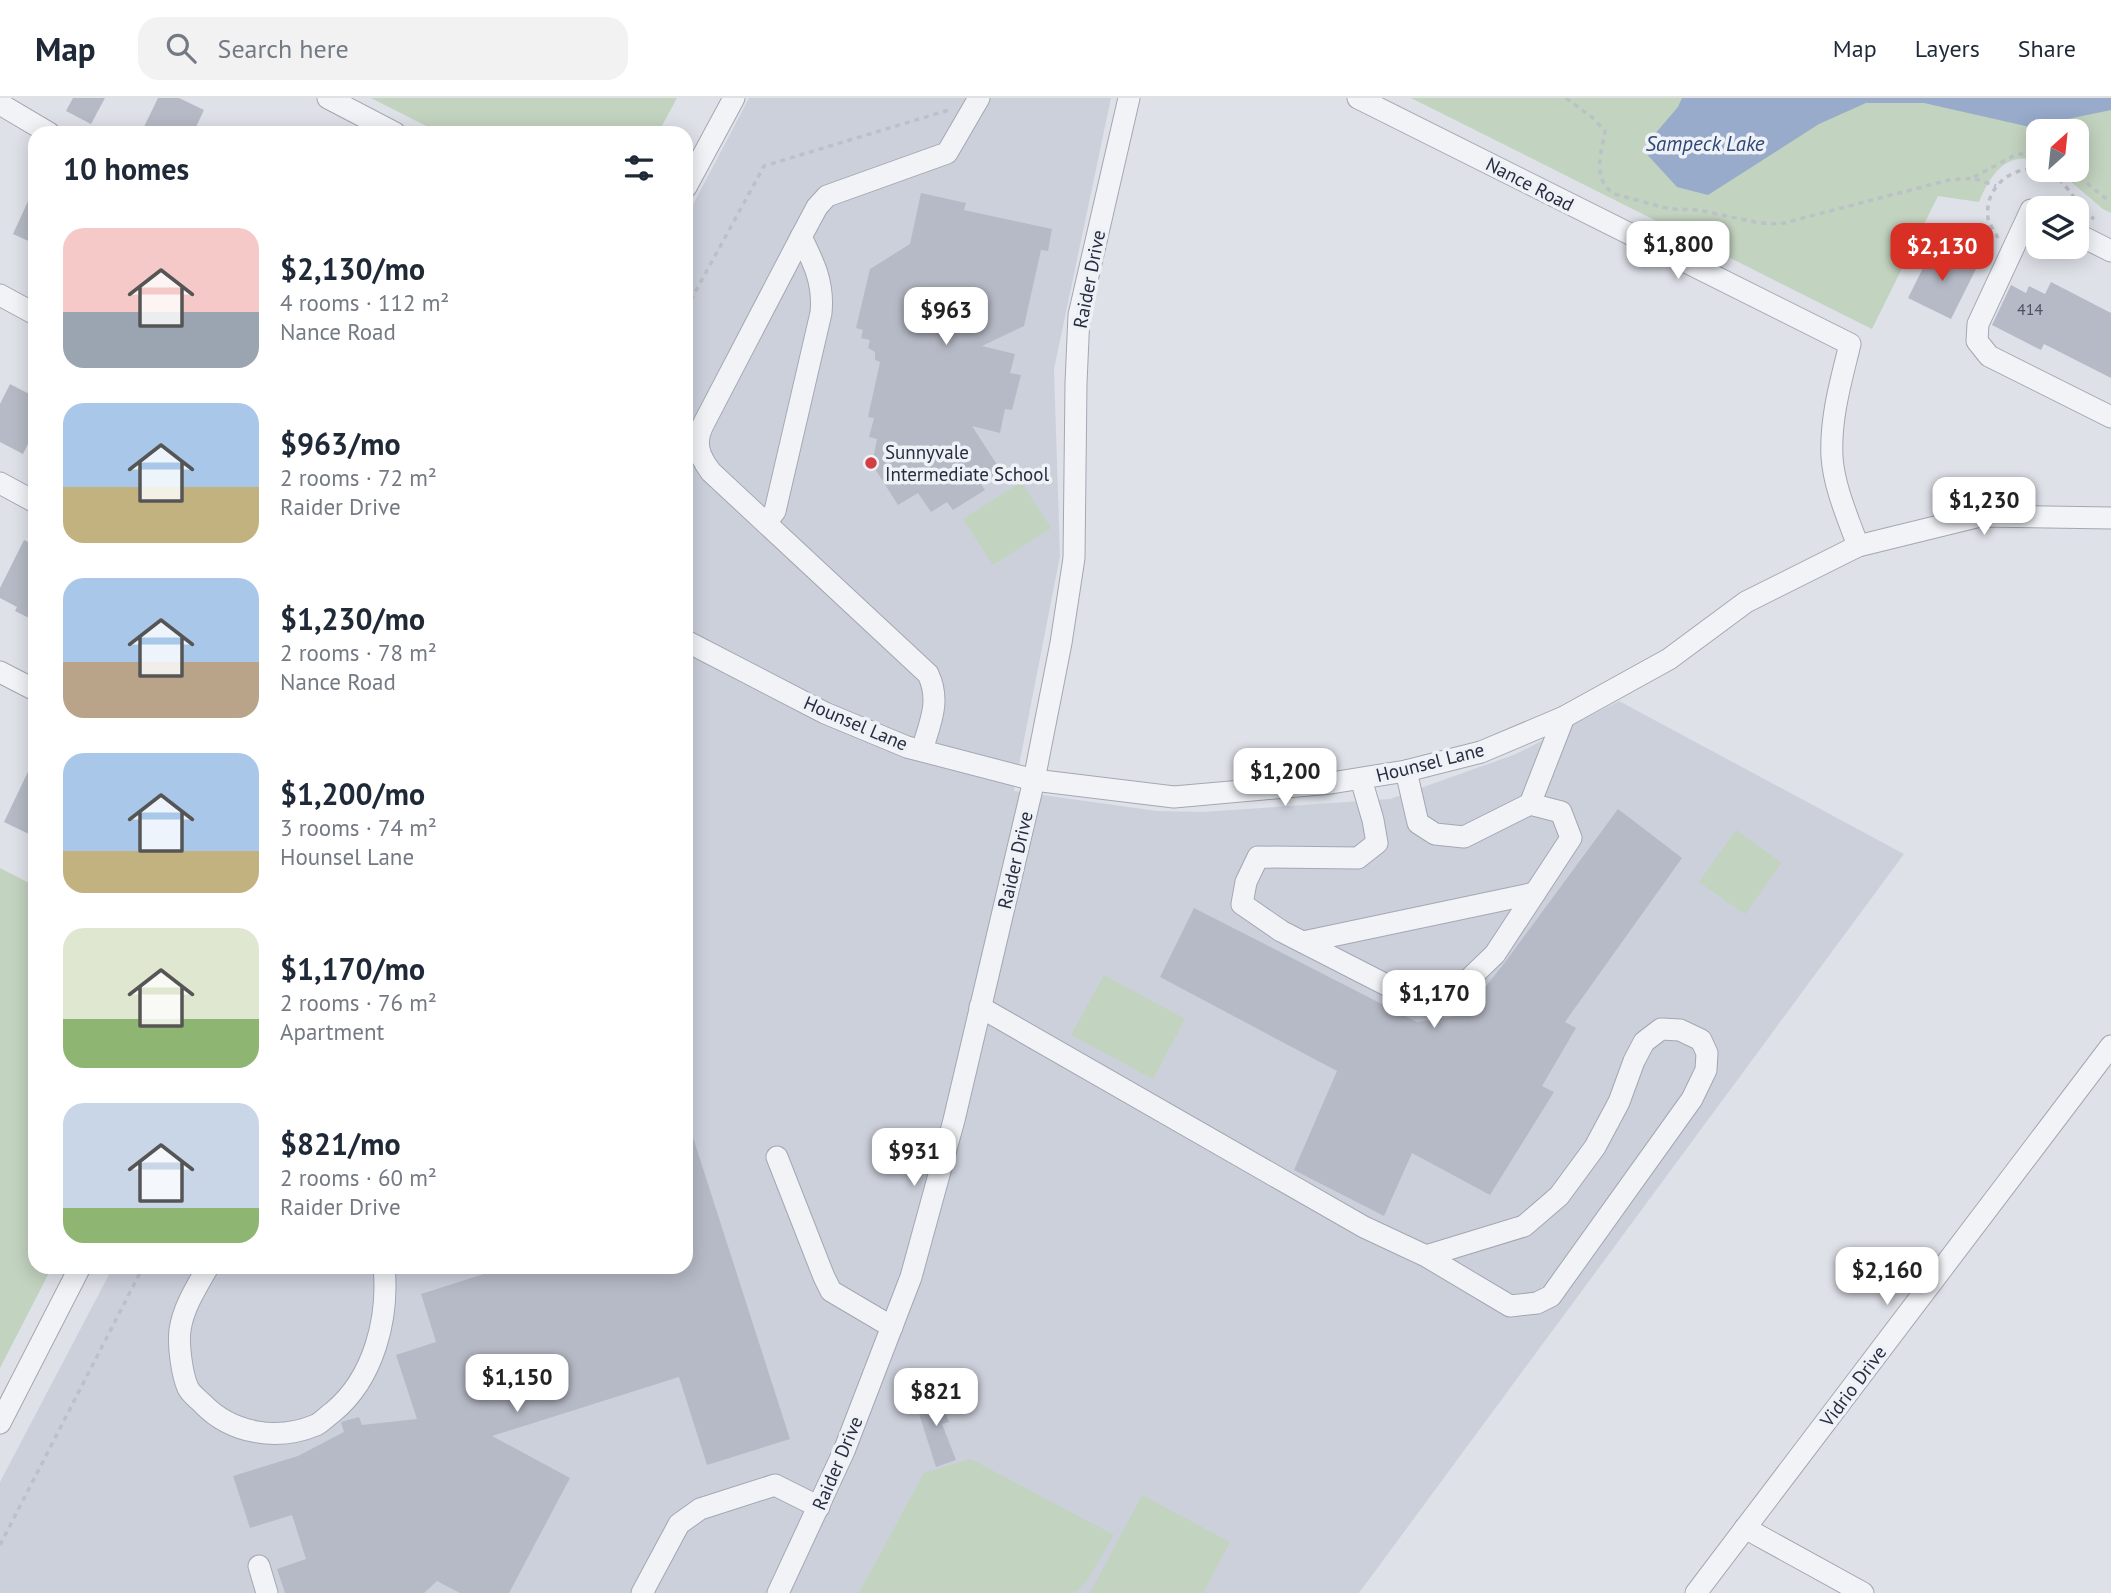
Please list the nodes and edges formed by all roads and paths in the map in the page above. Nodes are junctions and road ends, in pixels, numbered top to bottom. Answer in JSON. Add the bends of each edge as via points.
{"nodes":[{"id":1,"x":328,"y":98,"type":"edge"},
{"id":2,"x":734,"y":98,"type":"edge"},
{"id":3,"x":1129,"y":98,"type":"edge"},
{"id":4,"x":1358,"y":98,"type":"edge"},
{"id":5,"x":1566,"y":98,"type":"edge"},
{"id":6,"x":978,"y":99,"type":"edge"},
{"id":7,"x":0,"y":104,"type":"edge"},
{"id":8,"x":37,"y":126,"type":"edge"},
{"id":9,"x":382,"y":126,"type":"edge"},
{"id":10,"x":2026,"y":154,"type":"edge"},
{"id":11,"x":2026,"y":170,"type":"edge"},
{"id":12,"x":693,"y":174,"type":"edge"},
{"id":13,"x":1973,"y":178,"type":"junction"},
{"id":14,"x":2064,"y":182,"type":"edge"},
{"id":15,"x":2087,"y":182,"type":"edge"},
{"id":16,"x":1996,"y":186,"type":"junction"},
{"id":17,"x":2111,"y":201,"type":"edge"},
{"id":18,"x":2101,"y":223,"type":"dead end"},
{"id":19,"x":2026,"y":227,"type":"edge"},
{"id":20,"x":801,"y":237,"type":"junction"},
{"id":21,"x":2089,"y":240,"type":"edge"},
{"id":22,"x":2111,"y":251,"type":"edge"},
{"id":23,"x":2011,"y":253,"type":"junction"},
{"id":24,"x":0,"y":295,"type":"edge"},
{"id":25,"x":693,"y":296,"type":"edge"},
{"id":26,"x":28,"y":310,"type":"edge"},
{"id":27,"x":2111,"y":417,"type":"edge"},
{"id":28,"x":0,"y":483,"type":"edge"},
{"id":29,"x":28,"y":498,"type":"edge"},
{"id":30,"x":2111,"y":518,"type":"edge"},
{"id":31,"x":766,"y":523,"type":"junction"},
{"id":32,"x":1858,"y":546,"type":"junction"},
{"id":33,"x":693,"y":645,"type":"edge"},
{"id":34,"x":0,"y":672,"type":"edge"},
{"id":35,"x":28,"y":686,"type":"edge"},
{"id":36,"x":1564,"y":717,"type":"junction"},
{"id":37,"x":922,"y":750,"type":"junction"},
{"id":38,"x":1406,"y":771,"type":"junction"},
{"id":39,"x":1361,"y":779,"type":"junction"},
{"id":40,"x":1034,"y":780,"type":"junction"},
{"id":41,"x":1530,"y":804,"type":"junction"},
{"id":42,"x":1535,"y":893,"type":"junction"},
{"id":43,"x":1303,"y":942,"type":"junction"},
{"id":44,"x":980,"y":1007,"type":"junction"},
{"id":45,"x":2111,"y":1046,"type":"edge"},
{"id":46,"x":778,"y":1157,"type":"dead end"},
{"id":47,"x":1426,"y":1256,"type":"junction"},
{"id":48,"x":76,"y":1274,"type":"edge"},
{"id":49,"x":139,"y":1274,"type":"edge"},
{"id":50,"x":204,"y":1274,"type":"edge"},
{"id":51,"x":385,"y":1274,"type":"edge"},
{"id":52,"x":892,"y":1327,"type":"junction"},
{"id":53,"x":0,"y":1423,"type":"edge"},
{"id":54,"x":819,"y":1507,"type":"junction"},
{"id":55,"x":1745,"y":1528,"type":"junction"},
{"id":56,"x":0,"y":1545,"type":"edge"},
{"id":57,"x":259,"y":1566,"type":"dead end"},
{"id":58,"x":267,"y":1593,"type":"edge"},
{"id":59,"x":642,"y":1593,"type":"edge"},
{"id":60,"x":778,"y":1593,"type":"edge"},
{"id":61,"x":1696,"y":1593,"type":"edge"},
{"id":62,"x":1863,"y":1593,"type":"edge"}],
"edges":[{"from":1,"to":9,"type":"street"},
{"from":2,"to":12,"type":"street"},
{"from":3,"to":40,"type":"street","name":"Raider Drive","via":[[1079,315],[1074,558]]},
{"from":4,"to":32,"type":"street","name":"Nance Road","via":[[1850,344],[1834,410],[1832,458]]},
{"from":5,"to":13,"type":"path","via":[[1605,131],[1599,169],[1606,188],[1670,209],[1780,223],[1949,180]]},
{"from":6,"to":20,"type":"street","via":[[947,153],[827,196]]},
{"from":6,"to":25,"type":"path","via":[[764,166]]},
{"from":7,"to":8,"type":"street"},
{"from":10,"to":13,"type":"path","via":[[2017,154]]},
{"from":11,"to":16,"type":"path","via":[[2007,176]]},
{"from":13,"to":16,"type":"path"},
{"from":14,"to":18,"type":"path","via":[[2086,214]]},
{"from":15,"to":17,"type":"path"},
{"from":16,"to":23,"type":"path","via":[[1988,219]]},
{"from":19,"to":23,"type":"street"},
{"from":20,"to":31,"type":"street","via":[[822,285],[821,313],[775,511]]},
{"from":20,"to":31,"type":"street","via":[[697,440],[711,472]]},
{"from":21,"to":22,"type":"street"},
{"from":23,"to":27,"type":"street","via":[[1978,324],[1977,341],[1989,356]]},
{"from":24,"to":26,"type":"street"},
{"from":28,"to":29,"type":"street"},
{"from":30,"to":32,"type":"street","via":[[1980,516]]},
{"from":31,"to":37,"type":"street","via":[[928,674],[934,685],[935,708]]},
{"from":32,"to":36,"type":"street","name":"Hounsel Lane","via":[[1746,602],[1669,659]]},
{"from":33,"to":37,"type":"street","name":"Hounsel Lane","via":[[825,713]]},
{"from":34,"to":35,"type":"street"},
{"from":36,"to":38,"type":"street","name":"Hounsel Lane","via":[[1482,752]]},
{"from":36,"to":41,"type":"street"},
{"from":37,"to":40,"type":"street","name":"Hounsel Lane"},
{"from":38,"to":39,"type":"street","name":"Hounsel Lane"},
{"from":38,"to":41,"type":"street","via":[[1418,823],[1436,834],[1464,837]]},
{"from":39,"to":40,"type":"street","name":"Hounsel Lane","via":[[1174,797]]},
{"from":39,"to":43,"type":"street","via":[[1377,843],[1358,858],[1258,857],[1246,882],[1242,904]]},
{"from":40,"to":44,"type":"street","name":"Raider Drive"},
{"from":41,"to":42,"type":"street","via":[[1561,812],[1571,838]]},
{"from":42,"to":43,"type":"street"},
{"from":42,"to":43,"type":"street","via":[[1495,954],[1465,983],[1439,990],[1408,996]]},
{"from":44,"to":47,"type":"street","via":[[1364,1227]]},
{"from":44,"to":52,"type":"street","name":"Raider Drive","via":[[915,1264]]},
{"from":45,"to":55,"type":"street","name":"Vidrio Drive"},
{"from":46,"to":52,"type":"street","via":[[831,1291]]},
{"from":47,"to":47,"type":"street","via":[[1524,1226],[1559,1196],[1595,1147],[1644,1042],[1661,1029],[1680,1030],[1701,1041],[1707,1053],[1706,1070],[1692,1099],[1551,1296],[1510,1306]]},
{"from":48,"to":53,"type":"street"},
{"from":49,"to":56,"type":"path"},
{"from":50,"to":51,"type":"street","via":[[180,1330],[180,1354],[189,1389],[213,1414],[248,1431],[283,1434],[317,1424],[345,1402],[368,1367],[381,1329]]},
{"from":52,"to":54,"type":"street","name":"Raider Drive"},
{"from":54,"to":59,"type":"street","via":[[775,1485],[700,1509],[679,1524]]},
{"from":54,"to":60,"type":"street","name":"Raider Drive"},
{"from":55,"to":61,"type":"street","name":"Vidrio Drive"},
{"from":55,"to":62,"type":"street"},
{"from":57,"to":58,"type":"street"}]}
